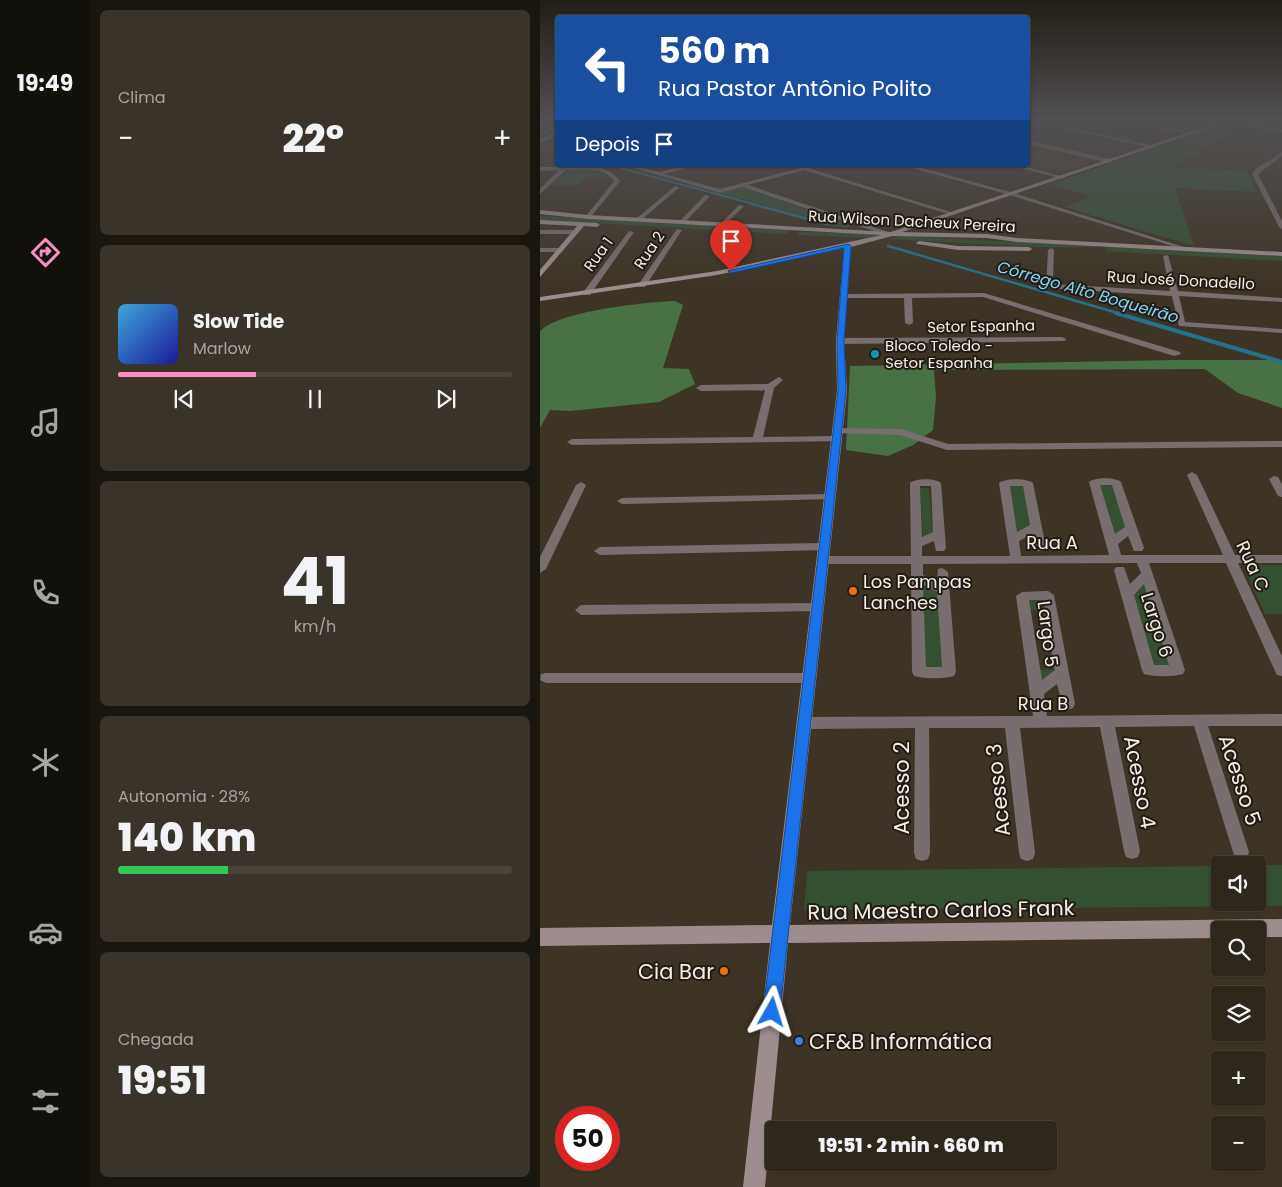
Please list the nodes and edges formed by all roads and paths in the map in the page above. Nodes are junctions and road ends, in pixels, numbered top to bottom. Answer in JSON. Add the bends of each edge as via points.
{"nodes":[{"id":1,"x":557,"y":175,"type":"edge"},
{"id":2,"x":612,"y":175,"type":"edge"},
{"id":3,"x":665,"y":175,"type":"edge"},
{"id":4,"x":781,"y":175,"type":"edge"},
{"id":5,"x":825,"y":175,"type":"edge"},
{"id":6,"x":943,"y":175,"type":"edge"},
{"id":7,"x":1055,"y":175,"type":"edge"},
{"id":8,"x":1067,"y":175,"type":"edge"},
{"id":9,"x":1256,"y":175,"type":"edge"},
{"id":10,"x":1062,"y":177,"type":"junction"},
{"id":11,"x":742,"y":186,"type":"junction"},
{"id":12,"x":678,"y":187,"type":"dead end"},
{"id":13,"x":540,"y":192,"type":"edge"},
{"id":14,"x":1012,"y":194,"type":"junction"},
{"id":15,"x":707,"y":196,"type":"dead end"},
{"id":16,"x":741,"y":206,"type":"dead end"},
{"id":17,"x":540,"y":212,"type":"edge"},
{"id":18,"x":954,"y":214,"type":"junction"},
{"id":19,"x":588,"y":217,"type":"junction"},
{"id":20,"x":638,"y":220,"type":"junction"},
{"id":21,"x":540,"y":222,"type":"edge"},
{"id":22,"x":852,"y":222,"type":"junction"},
{"id":23,"x":582,"y":224,"type":"junction"},
{"id":24,"x":723,"y":224,"type":"junction"},
{"id":25,"x":680,"y":226,"type":"junction"},
{"id":26,"x":914,"y":227,"type":"junction"},
{"id":27,"x":1282,"y":227,"type":"edge"},
{"id":28,"x":803,"y":229,"type":"junction"},
{"id":29,"x":841,"y":231,"type":"junction"},
{"id":30,"x":540,"y":232,"type":"edge"},
{"id":31,"x":575,"y":232,"type":"junction"},
{"id":32,"x":631,"y":232,"type":"dead end"},
{"id":33,"x":886,"y":233,"type":"junction"},
{"id":34,"x":895,"y":234,"type":"junction"},
{"id":35,"x":922,"y":235,"type":"junction"},
{"id":36,"x":798,"y":236,"type":"junction"},
{"id":37,"x":836,"y":238,"type":"junction"},
{"id":38,"x":873,"y":240,"type":"junction"},
{"id":39,"x":844,"y":246,"type":"junction"},
{"id":40,"x":1095,"y":248,"type":"junction"},
{"id":41,"x":1187,"y":249,"type":"junction"},
{"id":42,"x":540,"y":250,"type":"edge"},
{"id":43,"x":560,"y":250,"type":"junction"},
{"id":44,"x":1051,"y":250,"type":"junction"},
{"id":45,"x":1282,"y":254,"type":"edge"},
{"id":46,"x":1166,"y":256,"type":"junction"},
{"id":47,"x":1282,"y":262,"type":"edge"},
{"id":48,"x":540,"y":275,"type":"edge"},
{"id":49,"x":642,"y":285,"type":"junction"},
{"id":50,"x":586,"y":293,"type":"junction"},
{"id":51,"x":1175,"y":294,"type":"junction"},
{"id":52,"x":540,"y":295,"type":"edge"},
{"id":53,"x":908,"y":295,"type":"junction"},
{"id":54,"x":566,"y":296,"type":"junction"},
{"id":55,"x":844,"y":296,"type":"junction"},
{"id":56,"x":540,"y":299,"type":"edge"},
{"id":57,"x":1282,"y":300,"type":"edge"},
{"id":58,"x":909,"y":323,"type":"dead end"},
{"id":59,"x":1282,"y":331,"type":"edge"},
{"id":60,"x":1062,"y":339,"type":"dead end"},
{"id":61,"x":840,"y":341,"type":"junction"},
{"id":62,"x":1177,"y":354,"type":"dead end"},
{"id":63,"x":779,"y":380,"type":"dead end"},
{"id":64,"x":770,"y":387,"type":"junction"},
{"id":65,"x":701,"y":388,"type":"dead end"},
{"id":66,"x":837,"y":435,"type":"junction"},
{"id":67,"x":757,"y":440,"type":"junction"},
{"id":68,"x":572,"y":442,"type":"dead end"},
{"id":69,"x":1282,"y":444,"type":"edge"},
{"id":70,"x":1192,"y":474,"type":"dead end"},
{"id":71,"x":1274,"y":479,"type":"dead end"},
{"id":72,"x":581,"y":485,"type":"dead end"},
{"id":73,"x":1282,"y":494,"type":"edge"},
{"id":74,"x":830,"y":497,"type":"junction"},
{"id":75,"x":622,"y":501,"type":"dead end"},
{"id":76,"x":1036,"y":527,"type":"junction"},
{"id":77,"x":1131,"y":528,"type":"junction"},
{"id":78,"x":939,"y":534,"type":"junction"},
{"id":79,"x":1013,"y":539,"type":"junction"},
{"id":80,"x":1111,"y":543,"type":"junction"},
{"id":81,"x":916,"y":544,"type":"junction"},
{"id":82,"x":940,"y":548,"type":"dead end"},
{"id":83,"x":1040,"y":548,"type":"dead end"},
{"id":84,"x":600,"y":550,"type":"dead end"},
{"id":85,"x":824,"y":554,"type":"junction"},
{"id":86,"x":1140,"y":554,"type":"junction"},
{"id":87,"x":1016,"y":559,"type":"junction"},
{"id":88,"x":1230,"y":559,"type":"junction"},
{"id":89,"x":1282,"y":559,"type":"edge"},
{"id":90,"x":916,"y":560,"type":"junction"},
{"id":91,"x":1118,"y":565,"type":"junction"},
{"id":92,"x":540,"y":569,"type":"edge"},
{"id":93,"x":942,"y":572,"type":"dead end"},
{"id":94,"x":1146,"y":574,"type":"junction"},
{"id":95,"x":917,"y":577,"type":"junction"},
{"id":96,"x":943,"y":590,"type":"junction"},
{"id":97,"x":1127,"y":594,"type":"junction"},
{"id":98,"x":817,"y":607,"type":"junction"},
{"id":99,"x":581,"y":610,"type":"dead end"},
{"id":100,"x":1282,"y":671,"type":"edge"},
{"id":101,"x":1062,"y":672,"type":"junction"},
{"id":102,"x":546,"y":678,"type":"dead end"},
{"id":103,"x":809,"y":678,"type":"junction"},
{"id":104,"x":1036,"y":692,"type":"junction"},
{"id":105,"x":1068,"y":704,"type":"dead end"},
{"id":106,"x":1199,"y":720,"type":"junction"},
{"id":107,"x":1282,"y":720,"type":"edge"},
{"id":108,"x":1012,"y":721,"type":"junction"},
{"id":109,"x":1041,"y":721,"type":"junction"},
{"id":110,"x":1106,"y":721,"type":"junction"},
{"id":111,"x":922,"y":722,"type":"junction"},
{"id":112,"x":804,"y":723,"type":"junction"},
{"id":113,"x":1132,"y":852,"type":"dead end"},
{"id":114,"x":1241,"y":852,"type":"dead end"},
{"id":115,"x":922,"y":853,"type":"dead end"},
{"id":116,"x":1027,"y":853,"type":"dead end"},
{"id":117,"x":1282,"y":928,"type":"edge"},
{"id":118,"x":780,"y":934,"type":"junction"},
{"id":119,"x":540,"y":937,"type":"edge"},
{"id":120,"x":754,"y":1187,"type":"edge"}],
"edges":[{"from":1,"to":13,"type":"street"},
{"from":2,"to":19,"type":"street","via":[[617,181]]},
{"from":3,"to":11,"type":"street","via":[[720,191]]},
{"from":4,"to":11,"type":"street"},
{"from":5,"to":18,"type":"street"},
{"from":6,"to":14,"type":"street"},
{"from":7,"to":10,"type":"street"},
{"from":8,"to":10,"type":"main road"},
{"from":9,"to":27,"type":"street"},
{"from":10,"to":14,"type":"main road"},
{"from":11,"to":22,"type":"street"},
{"from":12,"to":20,"type":"street"},
{"from":14,"to":18,"type":"main road"},
{"from":14,"to":41,"type":"street"},
{"from":15,"to":25,"type":"street","name":"Rua 2"},
{"from":16,"to":24,"type":"street"},
{"from":17,"to":19,"type":"main road","name":"Rua Wilson Dacheux Pereira"},
{"from":18,"to":26,"type":"main road"},
{"from":19,"to":20,"type":"main road","name":"Rua Wilson Dacheux Pereira"},
{"from":20,"to":25,"type":"main road","name":"Rua Wilson Dacheux Pereira"},
{"from":21,"to":23,"type":"main road","name":"Rua Wilson Dacheux Pereira"},
{"from":22,"to":29,"type":"street","via":[[855,227]]},
{"from":22,"to":33,"type":"street"},
{"from":23,"to":25,"type":"main road","name":"Rua Wilson Dacheux Pereira"},
{"from":23,"to":31,"type":"main road"},
{"from":24,"to":25,"type":"main road","name":"Rua Wilson Dacheux Pereira"},
{"from":24,"to":28,"type":"main road","name":"Rua Wilson Dacheux Pereira"},
{"from":25,"to":36,"type":"main road","name":"Rua Wilson Dacheux Pereira"},
{"from":25,"to":49,"type":"street","name":"Rua 2"},
{"from":26,"to":34,"type":"main road"},
{"from":26,"to":35,"type":"main road","via":[[915,232]]},
{"from":28,"to":29,"type":"main road","name":"Rua Wilson Dacheux Pereira"},
{"from":28,"to":36,"type":"main road","via":[[792,232]]},
{"from":29,"to":33,"type":"main road","name":"Rua Wilson Dacheux Pereira"},
{"from":30,"to":31,"type":"street"},
{"from":31,"to":43,"type":"main road"},
{"from":32,"to":50,"type":"street","name":"Rua 1"},
{"from":33,"to":34,"type":"main road","name":"Rua Wilson Dacheux Pereira"},
{"from":34,"to":35,"type":"main road","name":"Rua Wilson Dacheux Pereira"},
{"from":34,"to":38,"type":"main road"},
{"from":35,"to":40,"type":"main road","name":"Rua Wilson Dacheux Pereira","via":[[987,236]]},
{"from":36,"to":37,"type":"main road","name":"Rua Wilson Dacheux Pereira"},
{"from":37,"to":38,"type":"main road","name":"Rua Wilson Dacheux Pereira"},
{"from":37,"to":39,"type":"main road"},
{"from":38,"to":39,"type":"main road"},
{"from":38,"to":44,"type":"main road","name":"Rua Wilson Dacheux Pereira","via":[[984,249]]},
{"from":39,"to":49,"type":"main road","via":[[717,274]]},
{"from":39,"to":55,"type":"main road"},
{"from":40,"to":41,"type":"main road","name":"Rua Wilson Dacheux Pereira"},
{"from":40,"to":44,"type":"main road","name":"Rua Wilson Dacheux Pereira"},
{"from":40,"to":46,"type":"main road","name":"Rua Wilson Dacheux Pereira"},
{"from":41,"to":45,"type":"main road","name":"Rua Wilson Dacheux Pereira"},
{"from":42,"to":43,"type":"street"},
{"from":43,"to":48,"type":"main road"},
{"from":44,"to":51,"type":"street","name":"Rua José Donadello","via":[[1049,286]]},
{"from":46,"to":47,"type":"main road","name":"Rua Wilson Dacheux Pereira"},
{"from":46,"to":51,"type":"street"},
{"from":49,"to":50,"type":"main road"},
{"from":50,"to":54,"type":"main road"},
{"from":51,"to":57,"type":"street","name":"Rua José Donadello"},
{"from":51,"to":59,"type":"street","via":[[1182,324]]},
{"from":52,"to":54,"type":"main road"},
{"from":53,"to":55,"type":"street"},
{"from":53,"to":58,"type":"street"},
{"from":53,"to":62,"type":"street","via":[[990,296]]},
{"from":54,"to":56,"type":"main road"},
{"from":55,"to":61,"type":"main road"},
{"from":60,"to":61,"type":"street","name":"Setor Espanha"},
{"from":61,"to":66,"type":"main road","via":[[842,391]]},
{"from":63,"to":64,"type":"street"},
{"from":64,"to":65,"type":"street"},
{"from":64,"to":67,"type":"street"},
{"from":66,"to":67,"type":"street"},
{"from":66,"to":69,"type":"street","via":[[900,432],[947,447]]},
{"from":66,"to":74,"type":"main road"},
{"from":67,"to":68,"type":"street"},
{"from":70,"to":88,"type":"street","name":"Rua C"},
{"from":71,"to":73,"type":"street"},
{"from":72,"to":92,"type":"street"},
{"from":74,"to":75,"type":"street"},
{"from":74,"to":85,"type":"main road"},
{"from":76,"to":79,"type":"street"},
{"from":76,"to":79,"type":"street","via":[[1028,483],[1004,483]]},
{"from":76,"to":83,"type":"street"},
{"from":77,"to":80,"type":"street"},
{"from":77,"to":80,"type":"street","name":"Largo 6","via":[[1116,482],[1094,482]]},
{"from":77,"to":86,"type":"street","name":"Largo 6"},
{"from":78,"to":81,"type":"street"},
{"from":78,"to":81,"type":"street","via":[[936,483],[915,483]]},
{"from":78,"to":82,"type":"street"},
{"from":79,"to":87,"type":"street"},
{"from":80,"to":91,"type":"street","name":"Largo 6"},
{"from":81,"to":90,"type":"street"},
{"from":84,"to":85,"type":"street","name":"Rua A"},
{"from":85,"to":90,"type":"street","name":"Rua A"},
{"from":85,"to":98,"type":"main road"},
{"from":86,"to":88,"type":"street","name":"Rua A"},
{"from":86,"to":91,"type":"street","name":"Rua A"},
{"from":86,"to":94,"type":"street","name":"Largo 6"},
{"from":87,"to":90,"type":"street","name":"Rua A"},
{"from":87,"to":91,"type":"street","name":"Rua A"},
{"from":88,"to":89,"type":"street","name":"Rua A"},
{"from":88,"to":100,"type":"street","name":"Rua C"},
{"from":90,"to":95,"type":"street"},
{"from":91,"to":97,"type":"street","name":"Largo 6"},
{"from":93,"to":96,"type":"street"},
{"from":94,"to":97,"type":"street"},
{"from":94,"to":97,"type":"street","name":"Largo 6","via":[[1178,670],[1149,670]]},
{"from":95,"to":96,"type":"street"},
{"from":95,"to":96,"type":"street","via":[[919,672],[949,672]]},
{"from":98,"to":99,"type":"street"},
{"from":98,"to":103,"type":"main road"},
{"from":101,"to":104,"type":"street"},
{"from":101,"to":104,"type":"street","name":"Largo 5","via":[[1048,595],[1022,596]]},
{"from":101,"to":105,"type":"street","name":"Largo 5"},
{"from":102,"to":103,"type":"street"},
{"from":103,"to":112,"type":"main road"},
{"from":104,"to":109,"type":"street","name":"Largo 5"},
{"from":106,"to":107,"type":"street","name":"Rua B"},
{"from":106,"to":110,"type":"street","name":"Rua B"},
{"from":106,"to":114,"type":"street","name":"Acesso 5"},
{"from":108,"to":109,"type":"street","name":"Rua B"},
{"from":108,"to":111,"type":"street","name":"Rua B"},
{"from":108,"to":116,"type":"street","name":"Acesso 3"},
{"from":109,"to":110,"type":"street","name":"Rua B"},
{"from":110,"to":113,"type":"street","name":"Acesso 4"},
{"from":111,"to":112,"type":"street","name":"Rua B"},
{"from":111,"to":115,"type":"street","name":"Acesso 2"},
{"from":112,"to":118,"type":"main road"},
{"from":117,"to":118,"type":"main road","name":"Rua Maestro Carlos Frank"},
{"from":118,"to":119,"type":"main road","name":"Rua Maestro Carlos Frank"},
{"from":118,"to":120,"type":"main road"}]}
